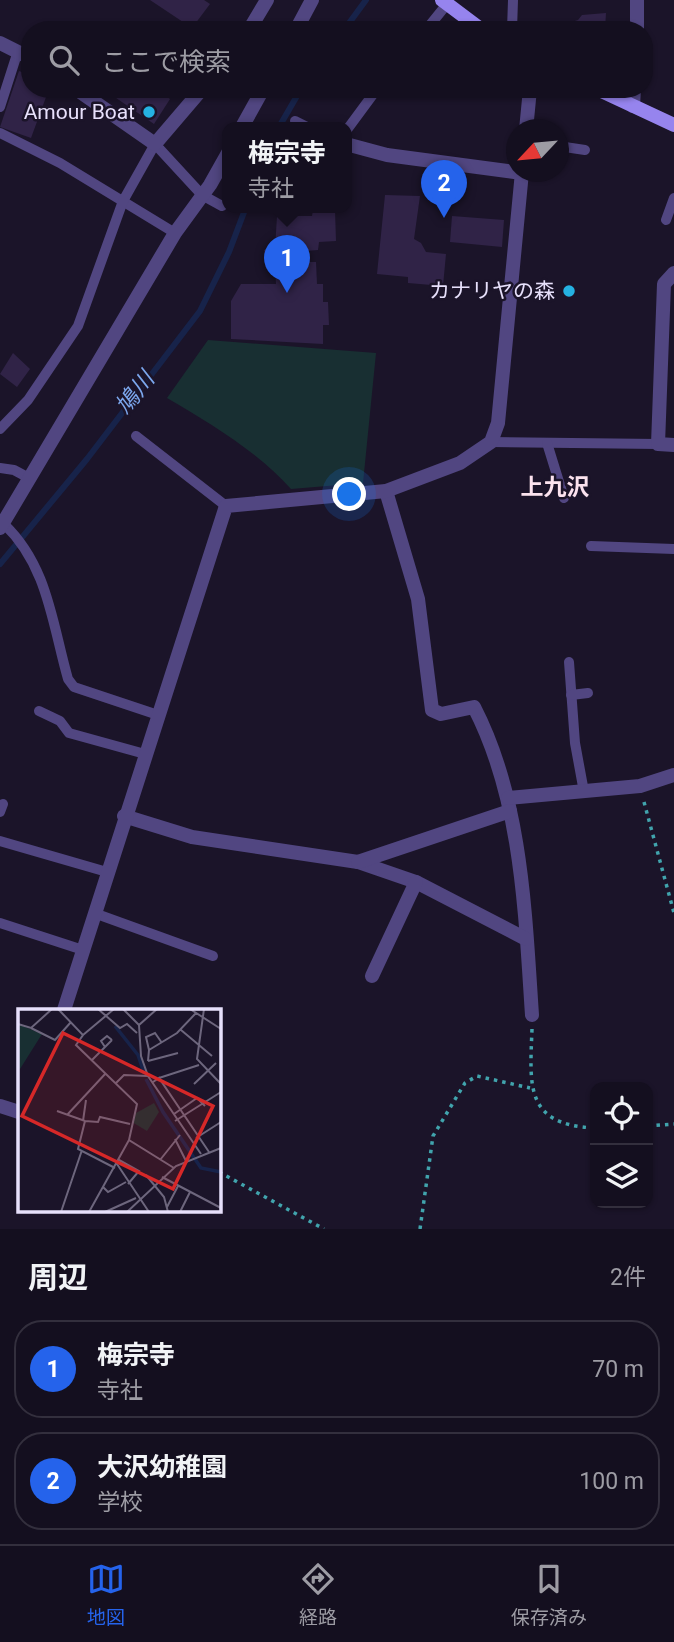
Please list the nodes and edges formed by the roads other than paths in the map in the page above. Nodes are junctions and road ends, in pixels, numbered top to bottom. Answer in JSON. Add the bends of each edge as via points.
{"nodes":[{"id":1,"x":312,"y":0,"type":"edge"},
{"id":2,"x":513,"y":0,"type":"edge"},
{"id":3,"x":637,"y":0,"type":"edge"},
{"id":4,"x":262,"y":2,"type":"edge"},
{"id":5,"x":444,"y":2,"type":"edge"},
{"id":6,"x":253,"y":21,"type":"edge"},
{"id":7,"x":301,"y":21,"type":"edge"},
{"id":8,"x":432,"y":21,"type":"edge"},
{"id":9,"x":470,"y":21,"type":"edge"},
{"id":10,"x":512,"y":21,"type":"edge"},
{"id":11,"x":637,"y":21,"type":"edge"},
{"id":12,"x":0,"y":43,"type":"edge"},
{"id":13,"x":21,"y":54,"type":"edge"},
{"id":14,"x":21,"y":62,"type":"edge"},
{"id":15,"x":89,"y":98,"type":"edge"},
{"id":16,"x":194,"y":98,"type":"edge"},
{"id":17,"x":258,"y":98,"type":"edge"},
{"id":18,"x":370,"y":98,"type":"edge"},
{"id":19,"x":529,"y":98,"type":"edge"},
{"id":20,"x":616,"y":98,"type":"edge"},
{"id":21,"x":633,"y":98,"type":"edge"},
{"id":22,"x":633,"y":106,"type":"junction"},
{"id":23,"x":0,"y":107,"type":"edge"},
{"id":24,"x":527,"y":119,"type":"edge"},
{"id":25,"x":245,"y":122,"type":"edge"},
{"id":26,"x":352,"y":123,"type":"edge"},
{"id":27,"x":674,"y":125,"type":"edge"},
{"id":28,"x":0,"y":133,"type":"edge"},
{"id":29,"x":155,"y":144,"type":"junction"},
{"id":30,"x":352,"y":146,"type":"edge"},
{"id":31,"x":569,"y":148,"type":"edge"},
{"id":32,"x":585,"y":150,"type":"dead end"},
{"id":33,"x":222,"y":163,"type":"edge"},
{"id":34,"x":506,"y":170,"type":"edge"},
{"id":35,"x":521,"y":182,"type":"edge"},
{"id":36,"x":202,"y":195,"type":"junction"},
{"id":37,"x":674,"y":198,"type":"edge"},
{"id":38,"x":123,"y":201,"type":"junction"},
{"id":39,"x":222,"y":206,"type":"dead end"},
{"id":40,"x":666,"y":220,"type":"dead end"},
{"id":41,"x":175,"y":233,"type":"junction"},
{"id":42,"x":674,"y":273,"type":"edge"},
{"id":43,"x":0,"y":429,"type":"edge"},
{"id":44,"x":136,"y":436,"type":"dead end"},
{"id":45,"x":491,"y":442,"type":"junction"},
{"id":46,"x":547,"y":443,"type":"junction"},
{"id":47,"x":658,"y":444,"type":"junction"},
{"id":48,"x":674,"y":445,"type":"edge"},
{"id":49,"x":0,"y":468,"type":"edge"},
{"id":50,"x":29,"y":478,"type":"junction"},
{"id":51,"x":386,"y":491,"type":"junction"},
{"id":52,"x":564,"y":498,"type":"dead end"},
{"id":53,"x":226,"y":506,"type":"junction"},
{"id":54,"x":6,"y":529,"type":"edge"},
{"id":55,"x":591,"y":546,"type":"dead end"},
{"id":56,"x":674,"y":549,"type":"edge"},
{"id":57,"x":569,"y":662,"type":"dead end"},
{"id":58,"x":588,"y":693,"type":"dead end"},
{"id":59,"x":571,"y":695,"type":"junction"},
{"id":60,"x":39,"y":711,"type":"dead end"},
{"id":61,"x":158,"y":715,"type":"junction"},
{"id":62,"x":145,"y":754,"type":"junction"},
{"id":63,"x":674,"y":775,"type":"edge"},
{"id":64,"x":584,"y":792,"type":"junction"},
{"id":65,"x":509,"y":804,"type":"junction"},
{"id":66,"x":124,"y":816,"type":"junction"},
{"id":67,"x":0,"y":841,"type":"edge"},
{"id":68,"x":358,"y":862,"type":"junction"},
{"id":69,"x":107,"y":872,"type":"junction"},
{"id":70,"x":416,"y":882,"type":"junction"},
{"id":71,"x":94,"y":913,"type":"junction"},
{"id":72,"x":0,"y":923,"type":"edge"},
{"id":73,"x":527,"y":939,"type":"junction"},
{"id":74,"x":83,"y":950,"type":"junction"},
{"id":75,"x":214,"y":956,"type":"dead end"},
{"id":76,"x":372,"y":975,"type":"dead end"},
{"id":77,"x":64,"y":1009,"type":"edge"},
{"id":78,"x":532,"y":1015,"type":"road end"},
{"id":79,"x":0,"y":1106,"type":"edge"},
{"id":80,"x":18,"y":1112,"type":"edge"}],
"edges":[{"from":1,"to":7,"type":"street"},
{"from":2,"to":10,"type":"lane"},
{"from":3,"to":11,"type":"street"},
{"from":4,"to":6,"type":"street"},
{"from":5,"to":8,"type":"lane"},
{"from":5,"to":9,"type":"street"},
{"from":12,"to":13,"type":"street"},
{"from":14,"to":23,"type":"lane"},
{"from":15,"to":29,"type":"street"},
{"from":16,"to":29,"type":"street"},
{"from":17,"to":25,"type":"street"},
{"from":18,"to":26,"type":"lane"},
{"from":19,"to":24,"type":"street"},
{"from":20,"to":22,"type":"street"},
{"from":21,"to":22,"type":"street"},
{"from":22,"to":27,"type":"street"},
{"from":28,"to":38,"type":"lane"},
{"from":29,"to":36,"type":"lane"},
{"from":29,"to":38,"type":"lane"},
{"from":30,"to":34,"type":"street","via":[[387,156]]},
{"from":31,"to":32,"type":"lane"},
{"from":33,"to":36,"type":"street"},
{"from":35,"to":45,"type":"street","via":[[498,423]]},
{"from":36,"to":39,"type":"lane"},
{"from":36,"to":41,"type":"street"},
{"from":37,"to":40,"type":"lane"},
{"from":38,"to":41,"type":"lane"},
{"from":38,"to":43,"type":"lane","via":[[78,326],[29,400]]},
{"from":41,"to":50,"type":"street"},
{"from":42,"to":47,"type":"street","via":[[664,284]]},
{"from":44,"to":53,"type":"lane"},
{"from":45,"to":46,"type":"lane"},
{"from":45,"to":51,"type":"street","via":[[460,463]]},
{"from":46,"to":47,"type":"lane"},
{"from":46,"to":52,"type":"lane"},
{"from":47,"to":48,"type":"street"},
{"from":49,"to":50,"type":"lane"},
{"from":50,"to":54,"type":"street"},
{"from":51,"to":53,"type":"street"},
{"from":51,"to":65,"type":"street","via":[[418,599],[432,710],[441,714],[474,707]]},
{"from":53,"to":61,"type":"street"},
{"from":54,"to":61,"type":"lane","via":[[26,547],[46,587],[61,654],[74,687]]},
{"from":55,"to":56,"type":"lane"},
{"from":57,"to":59,"type":"lane"},
{"from":58,"to":59,"type":"lane"},
{"from":59,"to":64,"type":"lane"},
{"from":60,"to":62,"type":"lane","via":[[60,721],[69,733]]},
{"from":61,"to":62,"type":"street"},
{"from":62,"to":66,"type":"street"},
{"from":63,"to":64,"type":"street","via":[[640,786]]},
{"from":64,"to":65,"type":"street"},
{"from":65,"to":68,"type":"street"},
{"from":65,"to":73,"type":"street"},
{"from":66,"to":68,"type":"street","via":[[192,837]]},
{"from":66,"to":69,"type":"street"},
{"from":67,"to":69,"type":"lane"},
{"from":68,"to":70,"type":"street"},
{"from":69,"to":71,"type":"street"},
{"from":70,"to":73,"type":"street"},
{"from":70,"to":76,"type":"street"},
{"from":71,"to":74,"type":"street"},
{"from":71,"to":75,"type":"lane"},
{"from":72,"to":74,"type":"lane"},
{"from":73,"to":78,"type":"street"},
{"from":74,"to":77,"type":"street"},
{"from":79,"to":80,"type":"street"}]}
